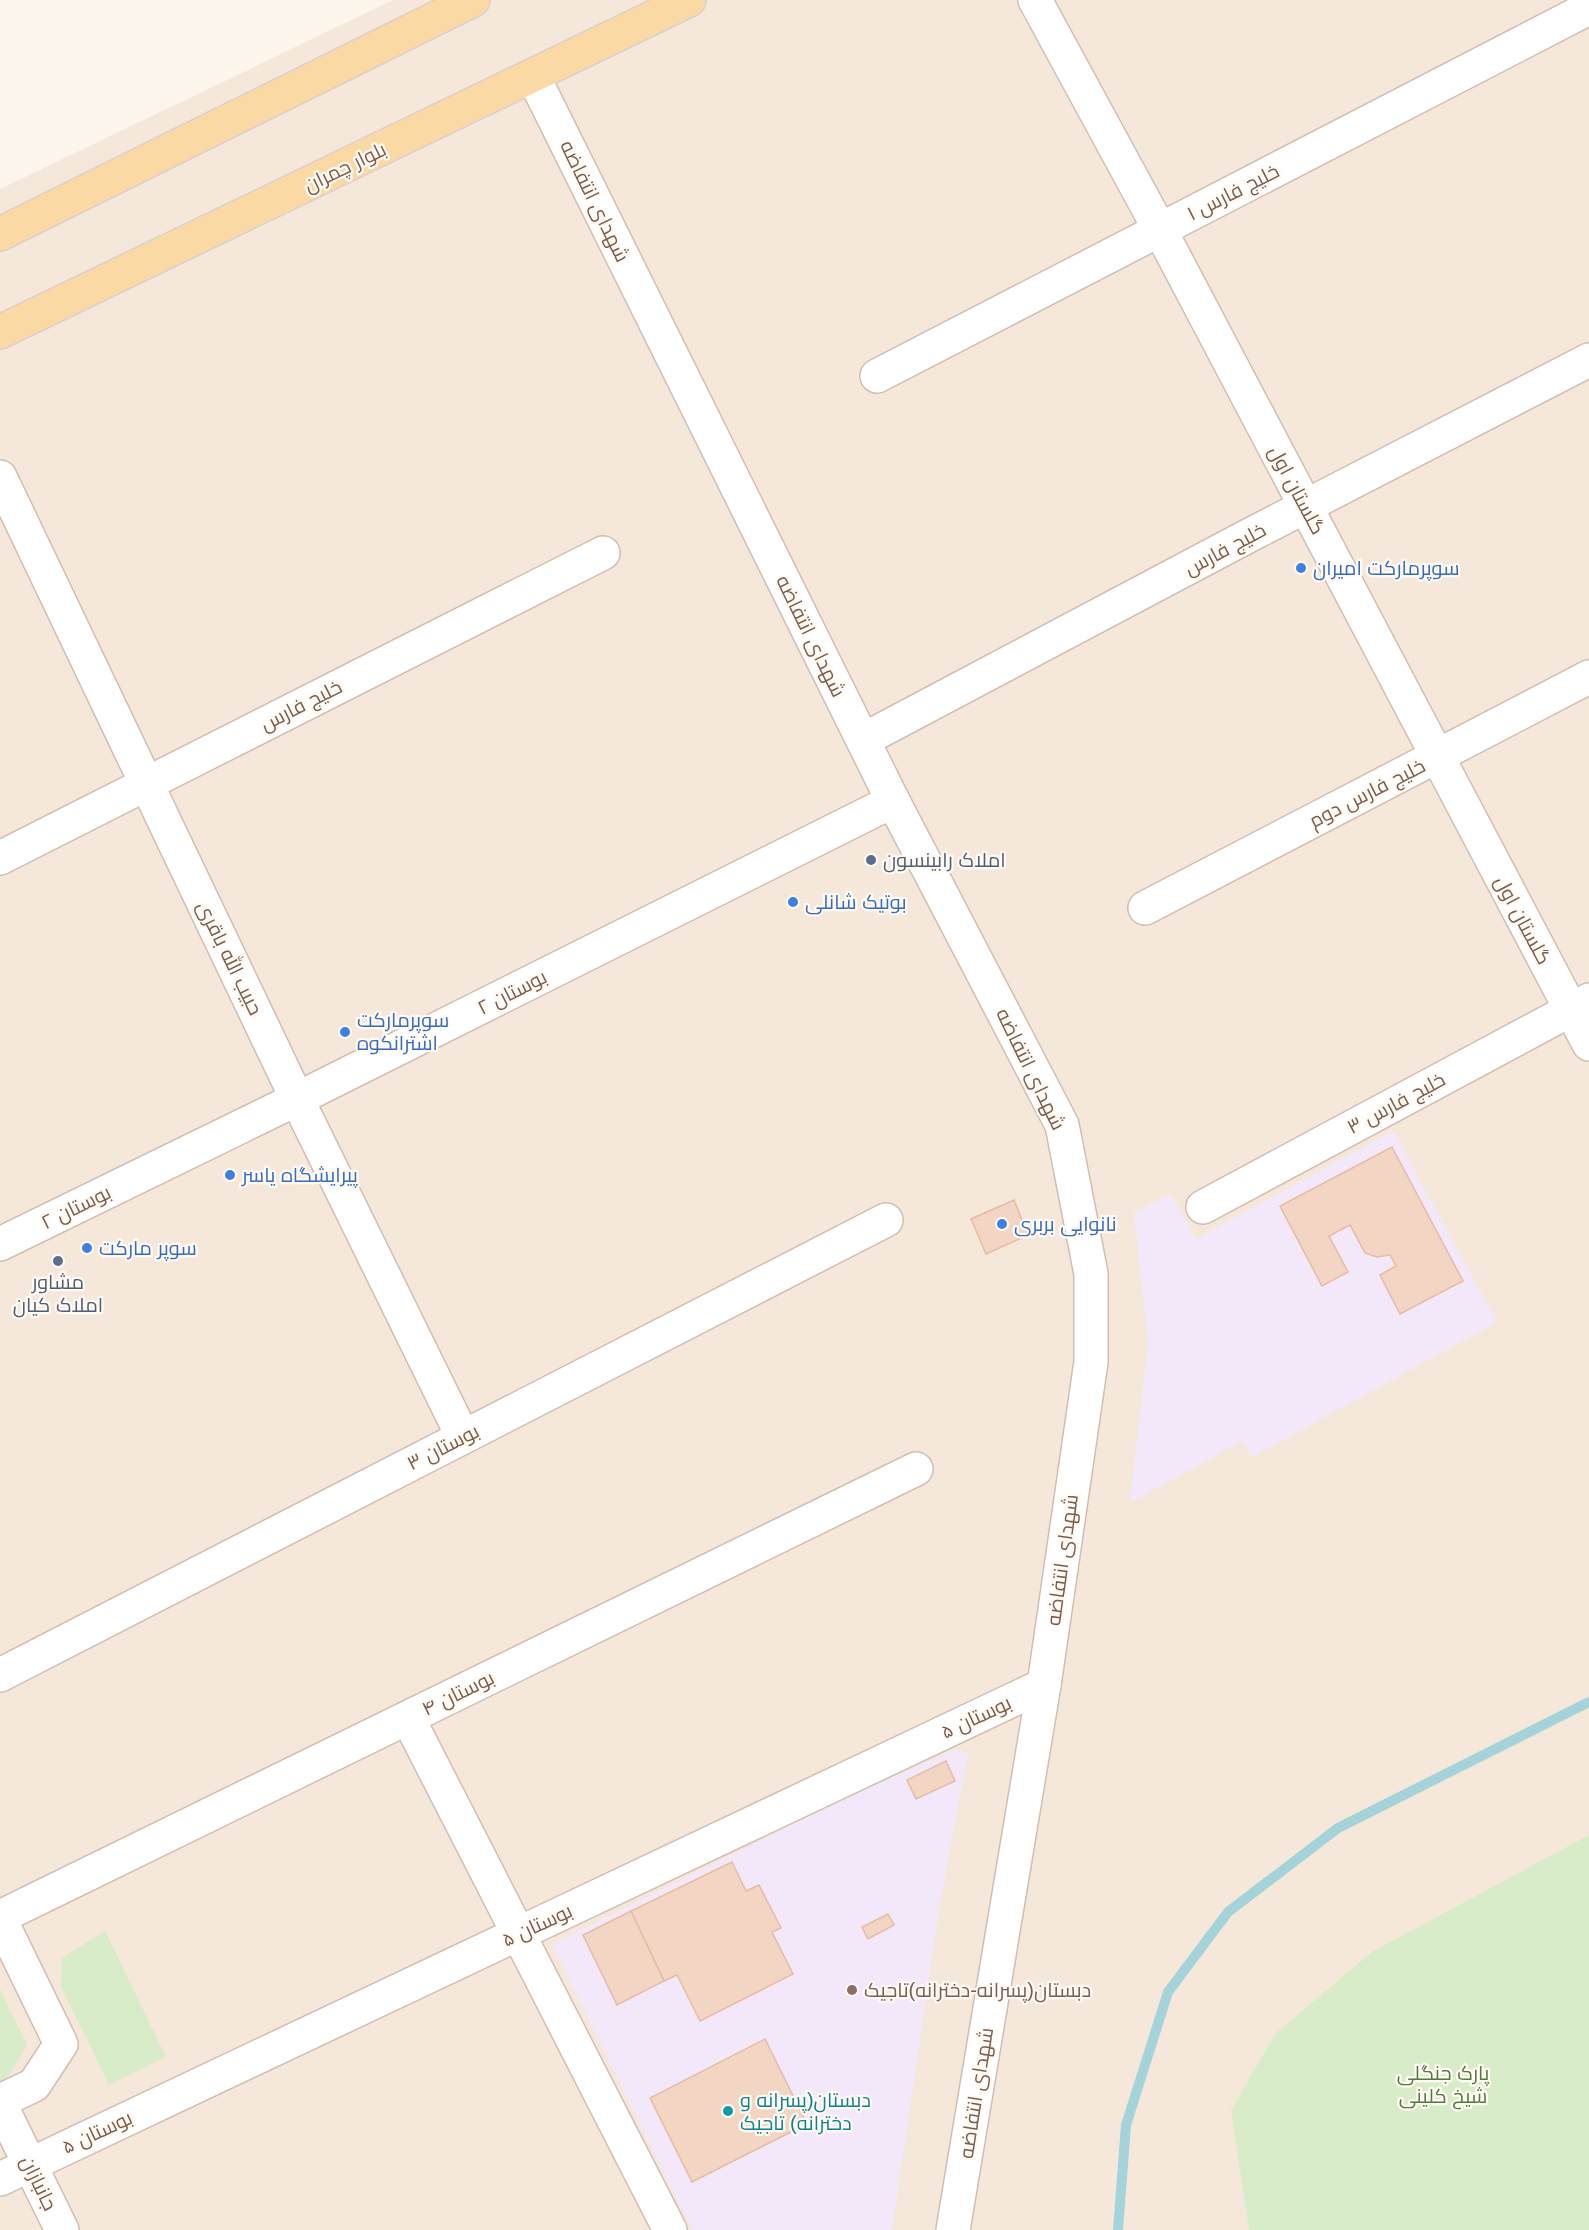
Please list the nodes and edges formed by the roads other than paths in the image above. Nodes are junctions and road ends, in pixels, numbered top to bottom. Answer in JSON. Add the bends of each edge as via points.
{"nodes":[{"id":1,"x":473,"y":0,"type":"edge"},
{"id":2,"x":689,"y":0,"type":"edge"},
{"id":3,"x":1035,"y":0,"type":"edge"},
{"id":4,"x":1589,"y":8,"type":"edge"},
{"id":5,"x":533,"y":76,"type":"junction"},
{"id":6,"x":1160,"y":230,"type":"junction"},
{"id":7,"x":0,"y":234,"type":"edge"},
{"id":8,"x":0,"y":332,"type":"edge"},
{"id":9,"x":1589,"y":360,"type":"edge"},
{"id":10,"x":877,"y":376,"type":"dead end"},
{"id":11,"x":0,"y":477,"type":"edge"},
{"id":12,"x":1305,"y":507,"type":"junction"},
{"id":13,"x":603,"y":553,"type":"dead end"},
{"id":14,"x":1589,"y":677,"type":"edge"},
{"id":15,"x":863,"y":741,"type":"junction"},
{"id":16,"x":1437,"y":757,"type":"junction"},
{"id":17,"x":147,"y":783,"type":"junction"},
{"id":18,"x":893,"y":801,"type":"junction"},
{"id":19,"x":0,"y":858,"type":"edge"},
{"id":20,"x":1145,"y":908,"type":"dead end"},
{"id":21,"x":1580,"y":1005,"type":"edge"},
{"id":22,"x":1589,"y":1044,"type":"edge"},
{"id":23,"x":297,"y":1099,"type":"junction"},
{"id":24,"x":1203,"y":1206,"type":"dead end"},
{"id":25,"x":886,"y":1220,"type":"dead end"},
{"id":26,"x":0,"y":1244,"type":"edge"},
{"id":27,"x":463,"y":1437,"type":"junction"},
{"id":28,"x":916,"y":1469,"type":"dead end"},
{"id":29,"x":0,"y":1675,"type":"edge"},
{"id":30,"x":1044,"y":1685,"type":"junction"},
{"id":31,"x":408,"y":1718,"type":"junction"},
{"id":32,"x":0,"y":1918,"type":"edge"},
{"id":33,"x":519,"y":1933,"type":"junction"},
{"id":34,"x":0,"y":2102,"type":"edge"},
{"id":35,"x":29,"y":2164,"type":"junction"},
{"id":36,"x":0,"y":2179,"type":"edge"},
{"id":37,"x":62,"y":2230,"type":"edge"},
{"id":38,"x":670,"y":2230,"type":"edge"},
{"id":39,"x":953,"y":2230,"type":"edge"}],
"edges":[{"from":1,"to":7,"type":"main road"},
{"from":2,"to":5,"type":"main road","name":"بلوار چمران"},
{"from":3,"to":6,"type":"street","name":"گلستان اول"},
{"from":4,"to":6,"type":"street","name":"خلیج فارس ۱"},
{"from":5,"to":8,"type":"main road","name":"بلوار چمران"},
{"from":5,"to":15,"type":"street","name":"شهدای انتفاضه"},
{"from":6,"to":10,"type":"street","name":"خلیج فارس ۱"},
{"from":6,"to":12,"type":"street","name":"گلستان اول"},
{"from":9,"to":12,"type":"street","name":"خلیج فارس"},
{"from":11,"to":17,"type":"street","name":"حبیب الله باقری"},
{"from":12,"to":15,"type":"street","name":"خلیج فارس"},
{"from":12,"to":16,"type":"street","name":"گلستان اول"},
{"from":13,"to":17,"type":"street","name":"خلیج فارس"},
{"from":14,"to":16,"type":"street","name":"خلیج فارس دوم"},
{"from":15,"to":18,"type":"street","name":"شهدای انتفاضه"},
{"from":16,"to":20,"type":"street","name":"خلیج فارس دوم"},
{"from":16,"to":21,"type":"street","name":"گلستان اول"},
{"from":17,"to":19,"type":"street","name":"خلیج فارس"},
{"from":17,"to":23,"type":"street","name":"حبیب الله باقری"},
{"from":18,"to":23,"type":"street","name":"بوستان ۲"},
{"from":18,"to":30,"type":"street","name":"شهدای انتفاضه","via":[[1062,1125],[1091,1274],[1091,1362]]},
{"from":21,"to":22,"type":"street","name":"گلستان اول"},
{"from":21,"to":24,"type":"street","name":"خلیج فارس ۳"},
{"from":23,"to":26,"type":"street","name":"بوستان ۲"},
{"from":23,"to":27,"type":"street","name":"حبیب الله باقری"},
{"from":25,"to":27,"type":"street","name":"بوستان ۳"},
{"from":27,"to":29,"type":"street","name":"بوستان ۳"},
{"from":28,"to":31,"type":"street","name":"بوستان ۴"},
{"from":30,"to":33,"type":"street","name":"بوستان ۵"},
{"from":30,"to":39,"type":"street","name":"شهدای انتفاضه"},
{"from":31,"to":32,"type":"street","name":"بوستان ۴"},
{"from":31,"to":33,"type":"street"},
{"from":32,"to":34,"type":"street","via":[[61,2044],[33,2085]]},
{"from":33,"to":35,"type":"street","name":"بوستان ۵"},
{"from":33,"to":38,"type":"street"},
{"from":34,"to":35,"type":"street","name":"جانبازان"},
{"from":35,"to":36,"type":"street","name":"بوستان ۵"},
{"from":35,"to":37,"type":"street","name":"جانبازان"}]}
